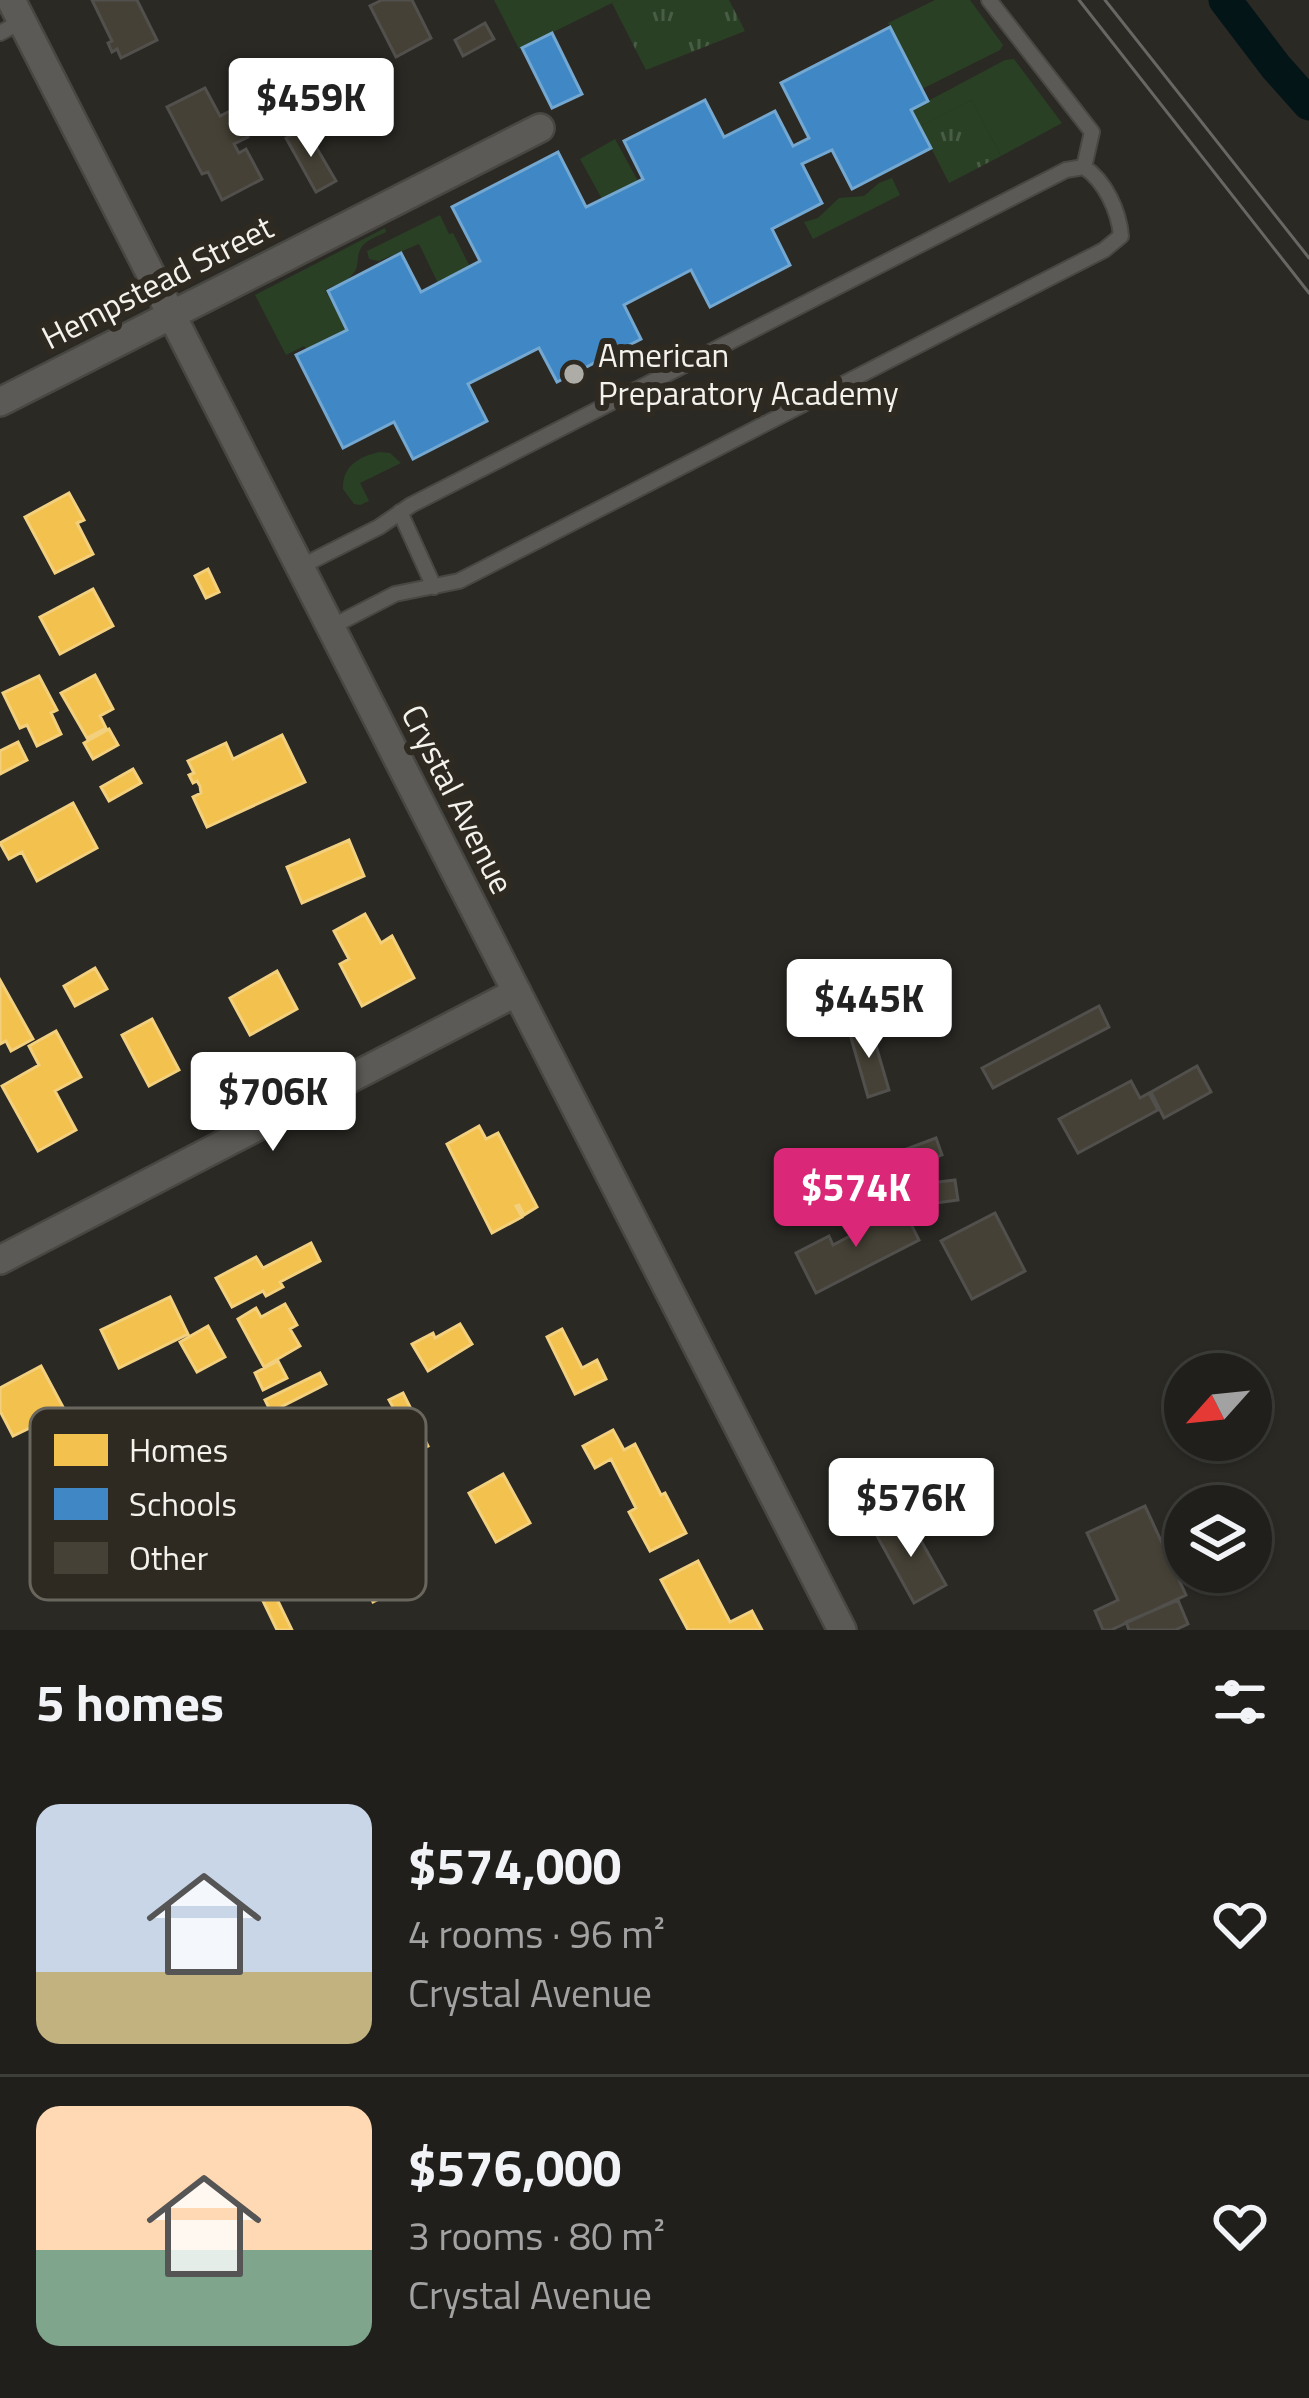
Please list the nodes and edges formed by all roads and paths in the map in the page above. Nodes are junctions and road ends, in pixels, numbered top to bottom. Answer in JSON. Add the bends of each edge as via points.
{"nodes":[{"id":1,"x":989,"y":0,"type":"edge"},
{"id":2,"x":11,"y":18,"type":"edge"},
{"id":3,"x":540,"y":128,"type":"dead end"},
{"id":4,"x":1084,"y":167,"type":"junction"},
{"id":5,"x":172,"y":315,"type":"junction"},
{"id":6,"x":0,"y":402,"type":"edge"},
{"id":7,"x":400,"y":512,"type":"junction"},
{"id":8,"x":300,"y":567,"type":"junction"},
{"id":9,"x":434,"y":587,"type":"junction"},
{"id":10,"x":331,"y":627,"type":"junction"},
{"id":11,"x":517,"y":992,"type":"junction"},
{"id":12,"x":0,"y":1260,"type":"edge"},
{"id":13,"x":842,"y":1630,"type":"edge"}],
"edges":[{"from":1,"to":4,"type":"lane","via":[[1092,132]]},
{"from":2,"to":5,"type":"street","name":"Crystal Avenue"},
{"from":3,"to":5,"type":"street","name":"Hempstead Street"},
{"from":4,"to":7,"type":"lane"},
{"from":4,"to":9,"type":"lane","via":[[1098,176],[1120,222],[1121,236],[1105,250]]},
{"from":5,"to":6,"type":"street","name":"Hempstead Street"},
{"from":5,"to":8,"type":"street","name":"Crystal Avenue"},
{"from":7,"to":8,"type":"lane"},
{"from":7,"to":9,"type":"lane"},
{"from":8,"to":10,"type":"street","name":"Crystal Avenue"},
{"from":9,"to":10,"type":"lane","via":[[395,594]]},
{"from":10,"to":11,"type":"street","name":"Crystal Avenue"},
{"from":11,"to":12,"type":"street"},
{"from":11,"to":13,"type":"street","name":"Crystal Avenue"}]}
